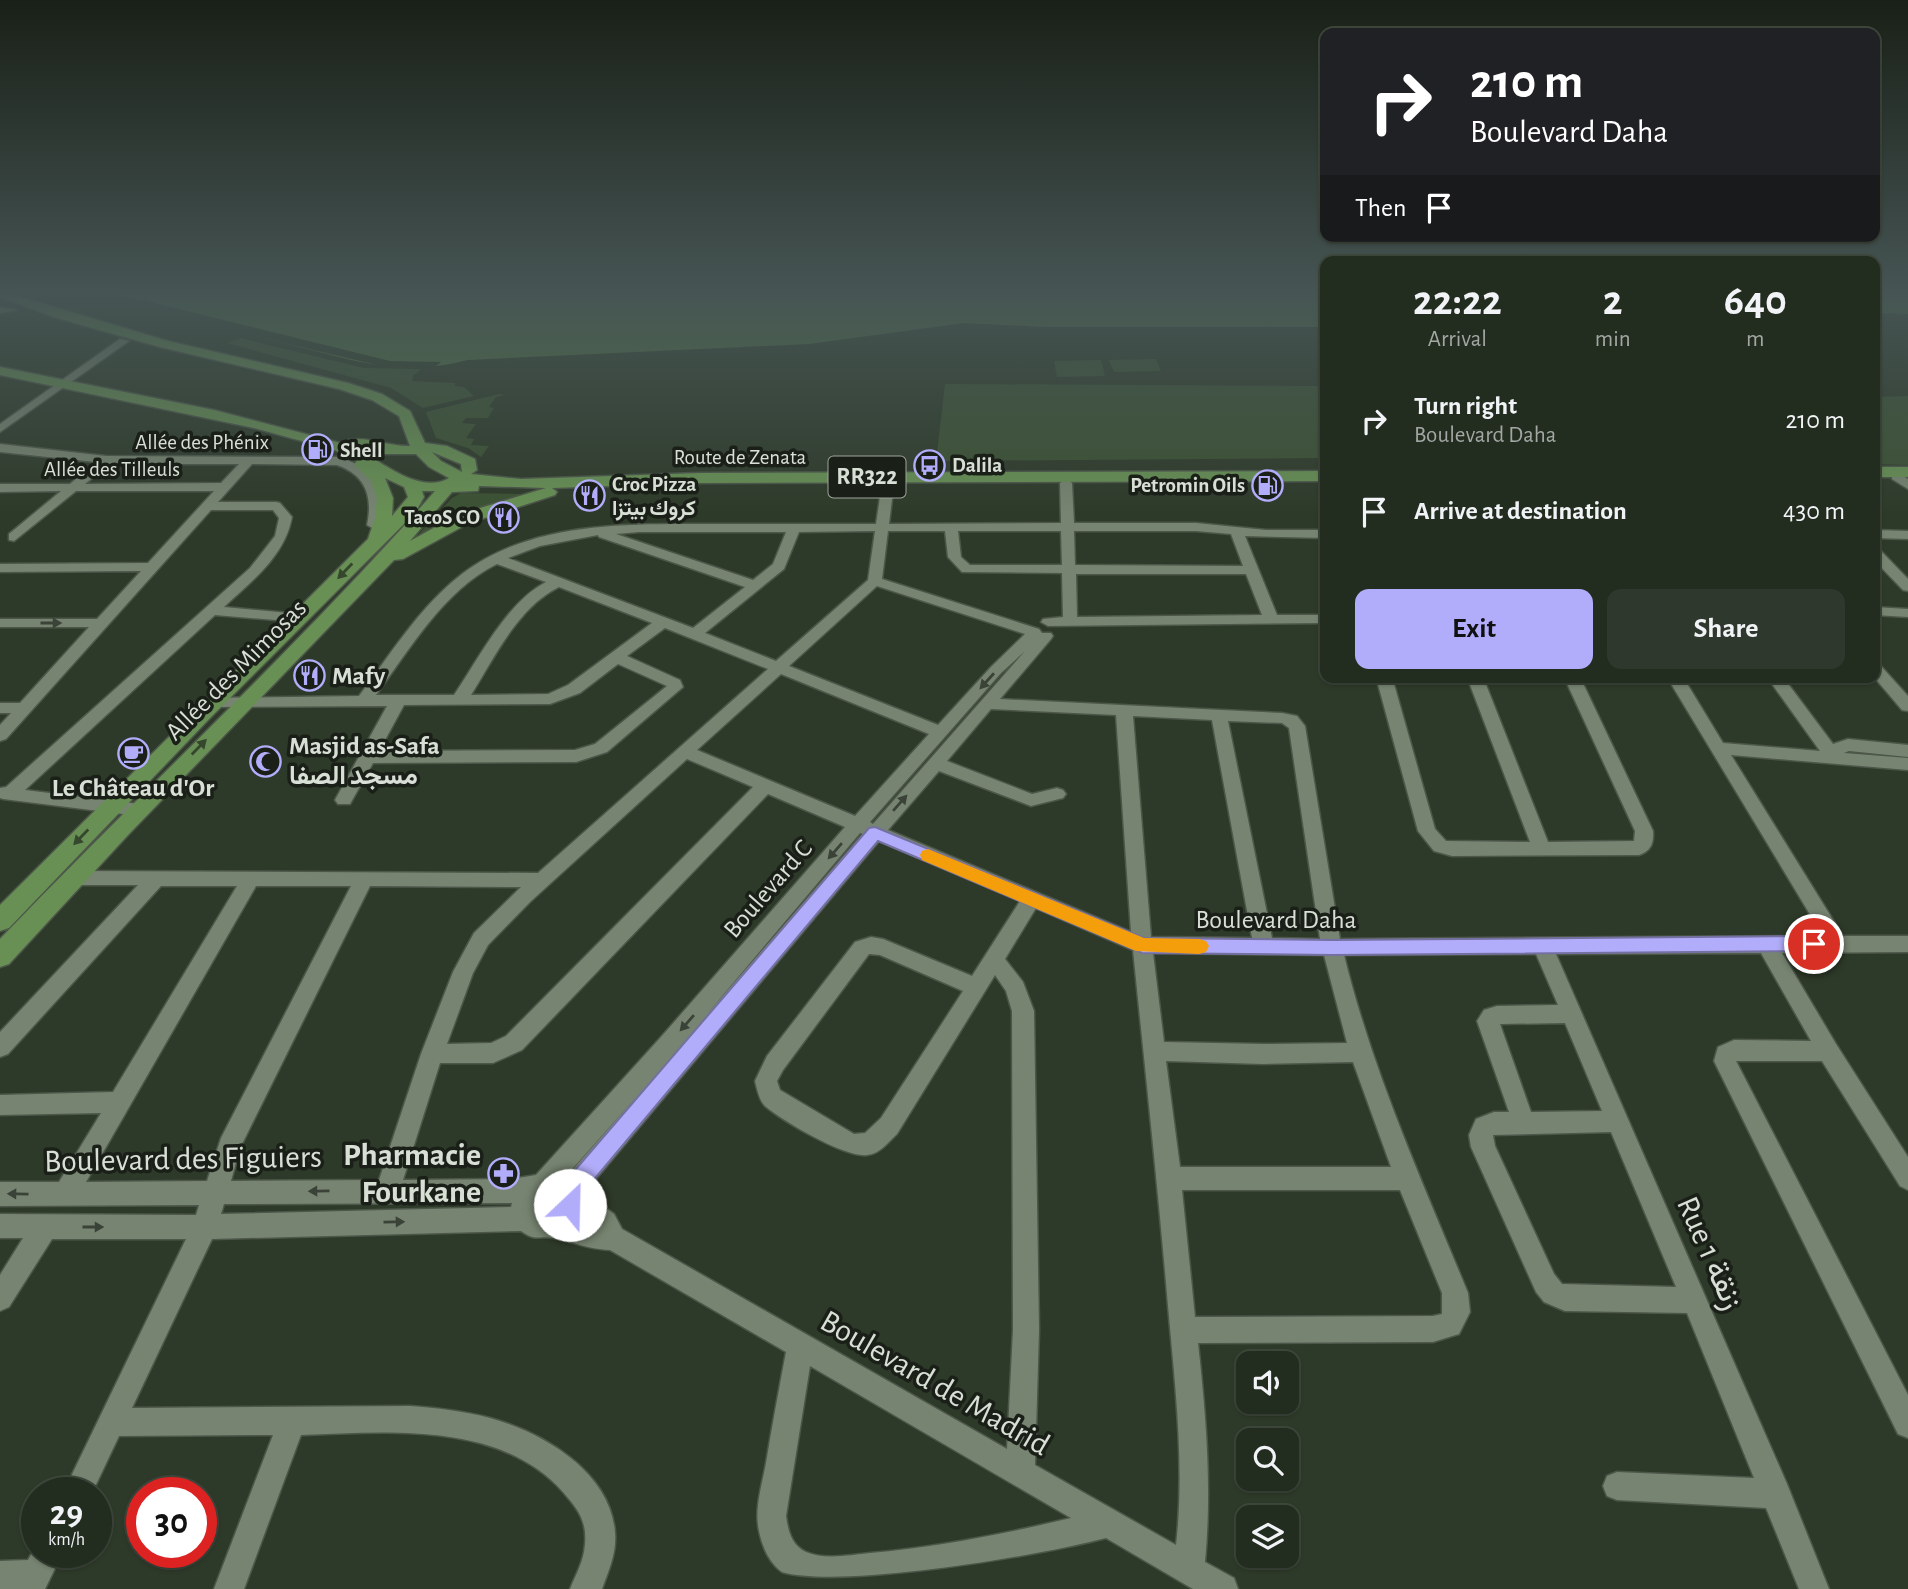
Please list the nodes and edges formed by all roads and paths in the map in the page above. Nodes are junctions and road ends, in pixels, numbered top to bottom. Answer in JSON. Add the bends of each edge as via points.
{"nodes":[{"id":1,"x":90,"y":365,"type":"edge"},
{"id":2,"x":251,"y":365,"type":"edge"},
{"id":3,"x":287,"y":365,"type":"edge"},
{"id":4,"x":0,"y":371,"type":"edge"},
{"id":5,"x":63,"y":384,"type":"junction"},
{"id":6,"x":0,"y":429,"type":"edge"},
{"id":7,"x":286,"y":431,"type":"junction"},
{"id":8,"x":0,"y":448,"type":"edge"},
{"id":9,"x":345,"y":448,"type":"junction"},
{"id":10,"x":419,"y":449,"type":"junction"},
{"id":11,"x":106,"y":460,"type":"junction"},
{"id":12,"x":248,"y":461,"type":"junction"},
{"id":13,"x":1880,"y":462,"type":"edge"},
{"id":14,"x":1908,"y":462,"type":"edge"},
{"id":15,"x":1320,"y":466,"type":"edge"},
{"id":16,"x":385,"y":469,"type":"junction"},
{"id":17,"x":1880,"y":473,"type":"edge"},
{"id":18,"x":1906,"y":475,"type":"edge"},
{"id":19,"x":1320,"y":476,"type":"edge"},
{"id":20,"x":1320,"y":476,"type":"edge"},
{"id":21,"x":455,"y":479,"type":"junction"},
{"id":22,"x":1066,"y":483,"type":"junction"},
{"id":23,"x":411,"y":484,"type":"junction"},
{"id":24,"x":888,"y":484,"type":"junction"},
{"id":25,"x":225,"y":487,"type":"junction"},
{"id":26,"x":0,"y":488,"type":"edge"},
{"id":27,"x":73,"y":488,"type":"junction"},
{"id":28,"x":563,"y":488,"type":"junction"},
{"id":29,"x":208,"y":506,"type":"junction"},
{"id":30,"x":1068,"y":527,"type":"junction"},
{"id":31,"x":639,"y":528,"type":"junction"},
{"id":32,"x":951,"y":528,"type":"junction"},
{"id":33,"x":794,"y":529,"type":"junction"},
{"id":34,"x":883,"y":529,"type":"junction"},
{"id":35,"x":594,"y":531,"type":"junction"},
{"id":36,"x":1237,"y":531,"type":"junction"},
{"id":37,"x":1320,"y":534,"type":"edge"},
{"id":38,"x":1880,"y":534,"type":"edge"},
{"id":39,"x":1908,"y":535,"type":"edge"},
{"id":40,"x":15,"y":537,"type":"dead end"},
{"id":41,"x":630,"y":543,"type":"junction"},
{"id":42,"x":373,"y":553,"type":"junction"},
{"id":43,"x":495,"y":558,"type":"junction"},
{"id":44,"x":1880,"y":558,"type":"edge"},
{"id":45,"x":152,"y":567,"type":"junction"},
{"id":46,"x":0,"y":568,"type":"edge"},
{"id":47,"x":1069,"y":570,"type":"junction"},
{"id":48,"x":1253,"y":570,"type":"junction"},
{"id":49,"x":774,"y":571,"type":"junction"},
{"id":50,"x":716,"y":572,"type":"junction"},
{"id":51,"x":875,"y":581,"type":"junction"},
{"id":52,"x":558,"y":582,"type":"junction"},
{"id":53,"x":756,"y":586,"type":"junction"},
{"id":54,"x":1908,"y":587,"type":"edge"},
{"id":55,"x":209,"y":610,"type":"junction"},
{"id":56,"x":1880,"y":611,"type":"edge"},
{"id":57,"x":1908,"y":613,"type":"edge"},
{"id":58,"x":300,"y":618,"type":"junction"},
{"id":59,"x":1320,"y":619,"type":"edge"},
{"id":60,"x":1070,"y":621,"type":"junction"},
{"id":61,"x":1272,"y":621,"type":"junction"},
{"id":62,"x":663,"y":622,"type":"junction"},
{"id":63,"x":0,"y":623,"type":"edge"},
{"id":64,"x":103,"y":623,"type":"junction"},
{"id":65,"x":1320,"y":628,"type":"edge"},
{"id":66,"x":1043,"y":630,"type":"junction"},
{"id":67,"x":695,"y":634,"type":"junction"},
{"id":68,"x":618,"y":658,"type":"junction"},
{"id":69,"x":775,"y":668,"type":"junction"},
{"id":70,"x":1880,"y":674,"type":"edge"},
{"id":71,"x":1386,"y":683,"type":"edge"},
{"id":72,"x":1477,"y":683,"type":"edge"},
{"id":73,"x":1575,"y":683,"type":"edge"},
{"id":74,"x":1679,"y":683,"type":"edge"},
{"id":75,"x":1779,"y":683,"type":"edge"},
{"id":76,"x":459,"y":699,"type":"junction"},
{"id":77,"x":363,"y":701,"type":"junction"},
{"id":78,"x":398,"y":701,"type":"junction"},
{"id":79,"x":215,"y":702,"type":"junction"},
{"id":80,"x":244,"y":702,"type":"junction"},
{"id":81,"x":988,"y":704,"type":"junction"},
{"id":82,"x":1908,"y":706,"type":"edge"},
{"id":83,"x":0,"y":708,"type":"edge"},
{"id":84,"x":24,"y":708,"type":"junction"},
{"id":85,"x":1124,"y":710,"type":"junction"},
{"id":86,"x":1219,"y":715,"type":"junction"},
{"id":87,"x":940,"y":732,"type":"junction"},
{"id":88,"x":0,"y":734,"type":"edge"},
{"id":89,"x":1719,"y":748,"type":"junction"},
{"id":90,"x":684,"y":751,"type":"junction"},
{"id":91,"x":1908,"y":751,"type":"edge"},
{"id":92,"x":368,"y":757,"type":"junction"},
{"id":93,"x":1833,"y":758,"type":"junction"},
{"id":94,"x":935,"y":763,"type":"junction"},
{"id":95,"x":1908,"y":764,"type":"edge"},
{"id":96,"x":765,"y":786,"type":"junction"},
{"id":97,"x":4,"y":794,"type":"edge"},
{"id":98,"x":1057,"y":794,"type":"dead end"},
{"id":99,"x":344,"y":800,"type":"dead end"},
{"id":100,"x":112,"y":806,"type":"junction"},
{"id":101,"x":139,"y":810,"type":"junction"},
{"id":102,"x":866,"y":829,"type":"junction"},
{"id":103,"x":1542,"y":849,"type":"junction"},
{"id":104,"x":74,"y":878,"type":"junction"},
{"id":105,"x":158,"y":878,"type":"junction"},
{"id":106,"x":250,"y":880,"type":"junction"},
{"id":107,"x":364,"y":880,"type":"junction"},
{"id":108,"x":542,"y":880,"type":"junction"},
{"id":109,"x":1031,"y":900,"type":"junction"},
{"id":110,"x":0,"y":920,"type":"edge"},
{"id":111,"x":1837,"y":943,"type":"junction"},
{"id":112,"x":1908,"y":944,"type":"edge"},
{"id":113,"x":1142,"y":945,"type":"junction"},
{"id":114,"x":1767,"y":945,"type":"junction"},
{"id":115,"x":1543,"y":946,"type":"junction"},
{"id":116,"x":1264,"y":947,"type":"junction"},
{"id":117,"x":1332,"y":947,"type":"junction"},
{"id":118,"x":0,"y":956,"type":"edge"},
{"id":119,"x":992,"y":960,"type":"junction"},
{"id":120,"x":975,"y":987,"type":"junction"},
{"id":121,"x":1571,"y":1014,"type":"junction"},
{"id":122,"x":0,"y":1047,"type":"edge"},
{"id":123,"x":1154,"y":1051,"type":"junction"},
{"id":124,"x":1828,"y":1051,"type":"junction"},
{"id":125,"x":1361,"y":1052,"type":"junction"},
{"id":126,"x":432,"y":1054,"type":"junction"},
{"id":127,"x":119,"y":1102,"type":"junction"},
{"id":128,"x":0,"y":1105,"type":"edge"},
{"id":129,"x":1523,"y":1121,"type":"junction"},
{"id":130,"x":1617,"y":1121,"type":"junction"},
{"id":131,"x":1169,"y":1178,"type":"junction"},
{"id":132,"x":1908,"y":1178,"type":"edge"},
{"id":133,"x":1407,"y":1179,"type":"junction"},
{"id":134,"x":540,"y":1185,"type":"junction"},
{"id":135,"x":388,"y":1190,"type":"junction"},
{"id":136,"x":216,"y":1192,"type":"junction"},
{"id":137,"x":0,"y":1194,"type":"edge"},
{"id":138,"x":571,"y":1194,"type":"junction"},
{"id":139,"x":65,"y":1195,"type":"junction"},
{"id":140,"x":524,"y":1219,"type":"junction"},
{"id":141,"x":552,"y":1225,"type":"junction"},
{"id":142,"x":0,"y":1226,"type":"edge"},
{"id":143,"x":45,"y":1227,"type":"junction"},
{"id":144,"x":205,"y":1227,"type":"junction"},
{"id":145,"x":613,"y":1238,"type":"junction"},
{"id":146,"x":0,"y":1298,"type":"edge"},
{"id":147,"x":1695,"y":1300,"type":"junction"},
{"id":148,"x":1184,"y":1329,"type":"junction"},
{"id":149,"x":800,"y":1346,"type":"junction"},
{"id":150,"x":292,"y":1421,"type":"junction"},
{"id":151,"x":113,"y":1422,"type":"junction"},
{"id":152,"x":1908,"y":1424,"type":"edge"},
{"id":153,"x":1020,"y":1472,"type":"junction"},
{"id":154,"x":86,"y":1477,"type":"edge"},
{"id":155,"x":1617,"y":1486,"type":"dead end"},
{"id":156,"x":1777,"y":1494,"type":"junction"},
{"id":157,"x":1108,"y":1523,"type":"junction"},
{"id":158,"x":1189,"y":1569,"type":"junction"},
{"id":159,"x":38,"y":1572,"type":"edge"},
{"id":160,"x":0,"y":1576,"type":"edge"},
{"id":161,"x":229,"y":1589,"type":"edge"},
{"id":162,"x":585,"y":1589,"type":"edge"},
{"id":163,"x":1223,"y":1589,"type":"edge"},
{"id":164,"x":1814,"y":1589,"type":"edge"}],
"edges":[{"from":1,"to":5,"type":"street"},
{"from":2,"to":10,"type":"main road","via":[[368,394],[394,405],[405,414]]},
{"from":3,"to":10,"type":"main road","via":[[367,386],[408,403],[417,414]]},
{"from":4,"to":5,"type":"main road","number":"RR322"},
{"from":5,"to":6,"type":"street"},
{"from":5,"to":7,"type":"main road","number":"RR322"},
{"from":7,"to":9,"type":"main road","number":"RR322"},
{"from":7,"to":10,"type":"main road","number":"RR322","via":[[380,449]]},
{"from":8,"to":11,"type":"street","name":"Allée des Phénix"},
{"from":9,"to":16,"type":"main road","number":"RR322"},
{"from":9,"to":42,"type":"main road","via":[[382,486],[385,515]]},
{"from":10,"to":16,"type":"main road","via":[[390,459]]},
{"from":10,"to":21,"type":"main road","name":"Route de Zenata","number":"RR322"},
{"from":11,"to":12,"type":"street","name":"Allée des Phénix"},
{"from":11,"to":27,"type":"street"},
{"from":12,"to":25,"type":"street"},
{"from":12,"to":42,"type":"street","name":"Allée des Phénix","via":[[339,461],[356,467],[369,479],[377,505]]},
{"from":13,"to":14,"type":"main road"},
{"from":15,"to":21,"type":"main road","name":"Route de Zenata","number":"RR322","via":[[731,469]]},
{"from":16,"to":23,"type":"main road","number":"RR322"},
{"from":17,"to":18,"type":"main road"},
{"from":19,"to":21,"type":"main road","name":"Route de Zenata","number":"RR322","via":[[700,478],[522,484]]},
{"from":20,"to":22,"type":"main road","name":"Route de Zenata","number":"RR322"},
{"from":21,"to":23,"type":"main road","number":"RR322"},
{"from":21,"to":28,"type":"main road","name":"Route de Zenata","number":"RR322"},
{"from":21,"to":42,"type":"main road","name":"Allée des Mimosas"},
{"from":22,"to":24,"type":"main road","name":"Route de Zenata","number":"RR322"},
{"from":22,"to":30,"type":"street"},
{"from":23,"to":42,"type":"main road","name":"Allée des Mimosas","via":[[416,493],[413,505]]},
{"from":24,"to":28,"type":"main road","name":"Route de Zenata","number":"RR322"},
{"from":24,"to":34,"type":"street"},
{"from":25,"to":27,"type":"street","name":"Allée des Tilleuls"},
{"from":25,"to":29,"type":"street"},
{"from":26,"to":27,"type":"street","name":"Allée des Tilleuls"},
{"from":27,"to":40,"type":"street"},
{"from":28,"to":42,"type":"main road"},
{"from":29,"to":45,"type":"street"},
{"from":29,"to":55,"type":"street","via":[[276,506],[286,517],[282,537],[271,552]]},
{"from":30,"to":32,"type":"street"},
{"from":30,"to":36,"type":"street"},
{"from":30,"to":47,"type":"street"},
{"from":31,"to":33,"type":"street"},
{"from":31,"to":35,"type":"street"},
{"from":31,"to":41,"type":"street"},
{"from":32,"to":34,"type":"street"},
{"from":32,"to":47,"type":"street","via":[[953,558],[967,569]]},
{"from":33,"to":34,"type":"street"},
{"from":33,"to":49,"type":"street"},
{"from":34,"to":51,"type":"street"},
{"from":35,"to":41,"type":"street"},
{"from":35,"to":43,"type":"street","via":[[539,541]]},
{"from":36,"to":37,"type":"street"},
{"from":36,"to":48,"type":"street"},
{"from":38,"to":39,"type":"street"},
{"from":41,"to":50,"type":"street"},
{"from":42,"to":58,"type":"main road","name":"Allée des Mimosas","one_way":true},
{"from":42,"to":80,"type":"main road","name":"Allée des Mimosas"},
{"from":43,"to":52,"type":"street"},
{"from":43,"to":77,"type":"street","via":[[446,596]]},
{"from":44,"to":54,"type":"street"},
{"from":45,"to":46,"type":"street"},
{"from":45,"to":64,"type":"street"},
{"from":47,"to":48,"type":"street"},
{"from":47,"to":60,"type":"street"},
{"from":48,"to":61,"type":"street"},
{"from":49,"to":50,"type":"street"},
{"from":49,"to":53,"type":"street"},
{"from":50,"to":53,"type":"street"},
{"from":51,"to":66,"type":"street","via":[[991,619]]},
{"from":51,"to":69,"type":"street"},
{"from":52,"to":62,"type":"street"},
{"from":52,"to":76,"type":"street","via":[[520,609]]},
{"from":53,"to":67,"type":"street"},
{"from":55,"to":58,"type":"street"},
{"from":55,"to":97,"type":"street"},
{"from":56,"to":57,"type":"street"},
{"from":58,"to":79,"type":"main road","name":"Allée des Mimosas"},
{"from":59,"to":61,"type":"street"},
{"from":60,"to":61,"type":"street"},
{"from":60,"to":66,"type":"street"},
{"from":62,"to":67,"type":"street"},
{"from":62,"to":68,"type":"street"},
{"from":63,"to":64,"type":"street","one_way":true},
{"from":64,"to":84,"type":"street"},
{"from":65,"to":66,"type":"street"},
{"from":66,"to":81,"type":"street","name":"Boulevard C"},
{"from":66,"to":87,"type":"street","name":"Boulevard C","one_way":true,"via":[[996,670]]},
{"from":67,"to":69,"type":"street"},
{"from":68,"to":76,"type":"street","via":[[556,698]]},
{"from":68,"to":92,"type":"street","via":[[675,687],[594,752],[576,756]]},
{"from":69,"to":87,"type":"street"},
{"from":69,"to":90,"type":"street"},
{"from":70,"to":82,"type":"street"},
{"from":71,"to":103,"type":"street","via":[[1432,840],[1452,849]]},
{"from":72,"to":103,"type":"street"},
{"from":73,"to":103,"type":"street","via":[[1645,841],[1639,848],[1626,850]]},
{"from":74,"to":89,"type":"street"},
{"from":75,"to":93,"type":"street"},
{"from":76,"to":78,"type":"street"},
{"from":77,"to":78,"type":"street"},
{"from":77,"to":80,"type":"street"},
{"from":78,"to":92,"type":"street"},
{"from":79,"to":80,"type":"street"},
{"from":79,"to":100,"type":"main road","name":"Allée des Mimosas"},
{"from":101,"to":80,"type":"main road","name":"Allée des Mimosas","one_way":true},
{"from":81,"to":85,"type":"street"},
{"from":81,"to":94,"type":"street","name":"Boulevard C"},
{"from":83,"to":84,"type":"street"},
{"from":84,"to":88,"type":"street"},
{"from":85,"to":86,"type":"street"},
{"from":85,"to":113,"type":"street"},
{"from":86,"to":116,"type":"street"},
{"from":86,"to":117,"type":"street","via":[[1282,718],[1297,726]]},
{"from":87,"to":102,"type":"street","name":"Boulevard C"},
{"from":89,"to":93,"type":"street"},
{"from":89,"to":111,"type":"street"},
{"from":90,"to":96,"type":"street","name":"Boulevard Daha"},
{"from":90,"to":108,"type":"street"},
{"from":91,"to":93,"type":"street","via":[[1848,745],[1836,749]]},
{"from":92,"to":99,"type":"street"},
{"from":93,"to":95,"type":"street"},
{"from":94,"to":98,"type":"street","via":[[1031,800]]},
{"from":102,"to":94,"type":"street","name":"Boulevard C","one_way":true},
{"from":96,"to":102,"type":"street","name":"Boulevard Daha"},
{"from":96,"to":126,"type":"street","via":[[514,1043],[493,1053]]},
{"from":97,"to":100,"type":"street"},
{"from":100,"to":101,"type":"street"},
{"from":100,"to":110,"type":"main road","name":"Allée des Mimosas","one_way":true},
{"from":101,"to":104,"type":"main road","name":"Allée des Mimosas"},
{"from":102,"to":109,"type":"street","name":"Boulevard Daha"},
{"from":102,"to":134,"type":"street","name":"Boulevard C","one_way":true},
{"from":102,"to":138,"type":"street","name":"Boulevard C"},
{"from":104,"to":105,"type":"street"},
{"from":104,"to":118,"type":"main road","name":"Allée des Mimosas"},
{"from":105,"to":106,"type":"street"},
{"from":105,"to":122,"type":"street"},
{"from":106,"to":107,"type":"street"},
{"from":106,"to":127,"type":"street"},
{"from":107,"to":108,"type":"street"},
{"from":107,"to":136,"type":"street","via":[[241,1121],[221,1167]]},
{"from":108,"to":126,"type":"street","via":[[491,927],[473,952]]},
{"from":109,"to":113,"type":"street","name":"Boulevard Daha"},
{"from":109,"to":119,"type":"street"},
{"from":111,"to":112,"type":"street","name":"Boulevard Daha"},
{"from":111,"to":114,"type":"street","name":"Boulevard Daha"},
{"from":113,"to":116,"type":"street","name":"Boulevard Daha"},
{"from":113,"to":123,"type":"street"},
{"from":114,"to":115,"type":"street","name":"Boulevard Daha"},
{"from":114,"to":124,"type":"street"},
{"from":115,"to":117,"type":"street","name":"Boulevard Daha"},
{"from":115,"to":121,"type":"street","name":"Rue 1 زنقة"},
{"from":116,"to":117,"type":"street","name":"Boulevard Daha"},
{"from":117,"to":125,"type":"street"},
{"from":119,"to":120,"type":"street"},
{"from":119,"to":153,"type":"street","via":[[1012,977],[1023,1011],[1026,1330]]},
{"from":120,"to":120,"type":"street","via":[[883,947],[862,948],[775,1063],[766,1081],[767,1091],[779,1104],[846,1142],[870,1144],[889,1126]]},
{"from":121,"to":129,"type":"street","via":[[1497,1015],[1488,1021]]},
{"from":121,"to":130,"type":"street","name":"Rue 1 زنقة"},
{"from":123,"to":125,"type":"street"},
{"from":123,"to":131,"type":"street"},
{"from":124,"to":132,"type":"street"},
{"from":124,"to":152,"type":"street","via":[[1734,1050],[1726,1054],[1725,1061]]},
{"from":125,"to":133,"type":"street"},
{"from":126,"to":135,"type":"street"},
{"from":127,"to":128,"type":"street"},
{"from":127,"to":139,"type":"street"},
{"from":129,"to":130,"type":"street"},
{"from":129,"to":147,"type":"street","via":[[1494,1123],[1483,1127],[1481,1135],[1553,1293],[1565,1298]]},
{"from":130,"to":147,"type":"street","name":"Rue 1 زنقة"},
{"from":131,"to":133,"type":"street"},
{"from":131,"to":148,"type":"street"},
{"from":133,"to":148,"type":"street","via":[[1455,1293],[1457,1312],[1450,1325],[1433,1329]]},
{"from":134,"to":135,"type":"street","name":"Boulevard des Figuiers","via":[[512,1191]]},
{"from":134,"to":138,"type":"street","via":[[561,1182]]},
{"from":134,"to":140,"type":"street","via":[[523,1203]]},
{"from":135,"to":136,"type":"street","name":"Boulevard des Figuiers","one_way":true},
{"from":136,"to":139,"type":"street","name":"Boulevard des Figuiers"},
{"from":136,"to":144,"type":"street"},
{"from":139,"to":137,"type":"street","name":"Boulevard des Figuiers","one_way":true},
{"from":138,"to":141,"type":"street","via":[[566,1213]]},
{"from":138,"to":145,"type":"street","name":"Boulevard de Madrid","via":[[605,1223]]},
{"from":140,"to":141,"type":"street","via":[[536,1227]]},
{"from":144,"to":140,"type":"street","one_way":true},
{"from":141,"to":145,"type":"street","name":"Boulevard de Madrid","via":[[588,1237]]},
{"from":142,"to":143,"type":"street"},
{"from":143,"to":144,"type":"street","one_way":true},
{"from":143,"to":146,"type":"street"},
{"from":144,"to":151,"type":"street"},
{"from":145,"to":149,"type":"street","name":"Boulevard de Madrid"},
{"from":147,"to":156,"type":"street","name":"Rue 1 زنقة"},
{"from":148,"to":158,"type":"street","via":[[1195,1487]]},
{"from":149,"to":153,"type":"street","name":"Boulevard de Madrid"},
{"from":149,"to":157,"type":"street","via":[[771,1517],[782,1553],[796,1563],[840,1570],[917,1565],[1022,1546]]},
{"from":150,"to":151,"type":"street"},
{"from":150,"to":161,"type":"street"},
{"from":150,"to":162,"type":"street","via":[[432,1421],[488,1432],[531,1449],[571,1478],[594,1506],[601,1543]]},
{"from":151,"to":154,"type":"street"},
{"from":153,"to":157,"type":"street","name":"Boulevard de Madrid"},
{"from":155,"to":156,"type":"street"},
{"from":156,"to":164,"type":"street","name":"Rue 1 زنقة"},
{"from":157,"to":158,"type":"street","name":"Boulevard de Madrid"},
{"from":158,"to":163,"type":"street","name":"Boulevard de Madrid"},
{"from":159,"to":160,"type":"street"}]}
